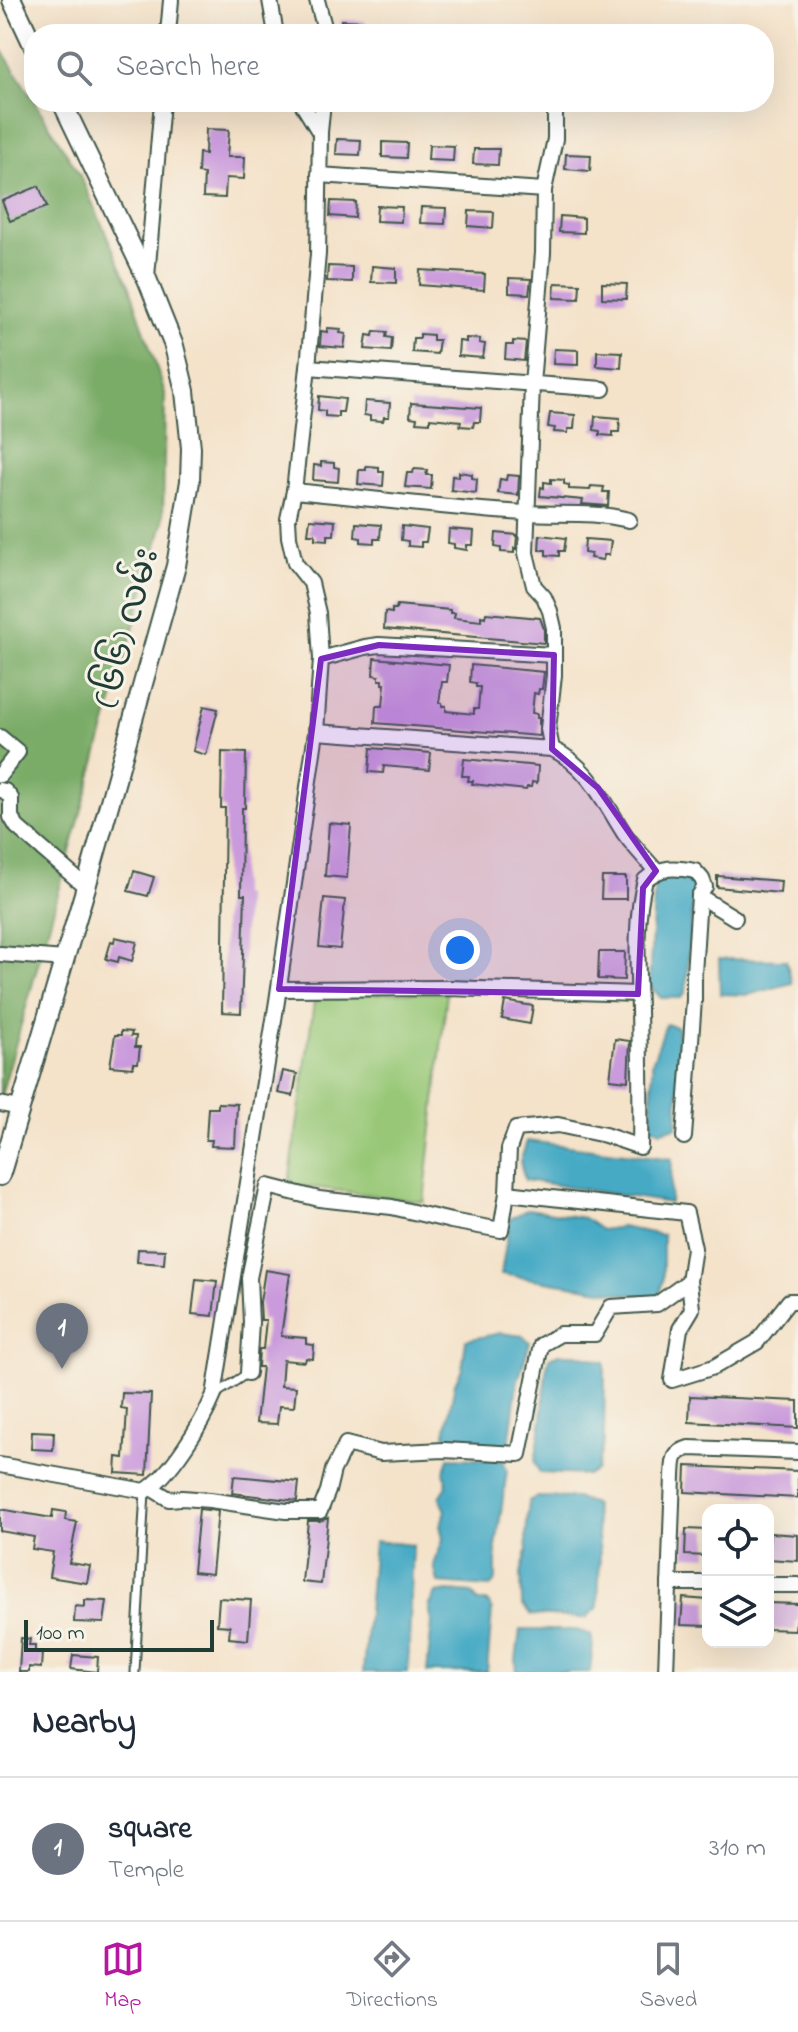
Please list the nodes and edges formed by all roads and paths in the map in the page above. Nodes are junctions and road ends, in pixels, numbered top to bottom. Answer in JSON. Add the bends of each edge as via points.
{"nodes":[{"id":1,"x":12,"y":0,"type":"edge"},
{"id":2,"x":171,"y":0,"type":"edge"},
{"id":3,"x":270,"y":0,"type":"edge"},
{"id":4,"x":317,"y":0,"type":"edge"},
{"id":5,"x":169,"y":24,"type":"edge"},
{"id":6,"x":274,"y":24,"type":"edge"},
{"id":7,"x":323,"y":24,"type":"edge"},
{"id":8,"x":24,"y":26,"type":"edge"},
{"id":9,"x":67,"y":112,"type":"edge"},
{"id":10,"x":161,"y":112,"type":"edge"},
{"id":11,"x":307,"y":112,"type":"edge"},
{"id":12,"x":322,"y":112,"type":"edge"},
{"id":13,"x":555,"y":112,"type":"edge"},
{"id":14,"x":320,"y":133,"type":"junction"},
{"id":15,"x":319,"y":175,"type":"junction"},
{"id":16,"x":544,"y":190,"type":"junction"},
{"id":17,"x":147,"y":279,"type":"junction"},
{"id":18,"x":308,"y":367,"type":"junction"},
{"id":19,"x":532,"y":384,"type":"junction"},
{"id":20,"x":603,"y":389,"type":"dead end"},
{"id":21,"x":294,"y":491,"type":"junction"},
{"id":22,"x":528,"y":513,"type":"junction"},
{"id":23,"x":629,"y":520,"type":"dead end"},
{"id":24,"x":554,"y":655,"type":"junction"},
{"id":25,"x":321,"y":659,"type":"junction"},
{"id":26,"x":316,"y":732,"type":"junction"},
{"id":27,"x":0,"y":737,"type":"edge"},
{"id":28,"x":552,"y":749,"type":"junction"},
{"id":29,"x":0,"y":775,"type":"edge"},
{"id":30,"x":0,"y":790,"type":"edge"},
{"id":31,"x":656,"y":871,"type":"junction"},
{"id":32,"x":86,"y":887,"type":"junction"},
{"id":33,"x":699,"y":896,"type":"junction"},
{"id":34,"x":735,"y":918,"type":"dead end"},
{"id":35,"x":0,"y":954,"type":"edge"},
{"id":36,"x":65,"y":959,"type":"junction"},
{"id":37,"x":279,"y":989,"type":"junction"},
{"id":38,"x":638,"y":994,"type":"junction"},
{"id":39,"x":0,"y":1104,"type":"edge"},
{"id":40,"x":20,"y":1108,"type":"junction"},
{"id":41,"x":684,"y":1137,"type":"dead end"},
{"id":42,"x":0,"y":1176,"type":"edge"},
{"id":43,"x":507,"y":1193,"type":"junction"},
{"id":44,"x":689,"y":1281,"type":"junction"},
{"id":45,"x":798,"y":1301,"type":"edge"},
{"id":46,"x":248,"y":1373,"type":"joint"},
{"id":47,"x":214,"y":1395,"type":"junction"},
{"id":48,"x":798,"y":1452,"type":"edge"},
{"id":49,"x":0,"y":1465,"type":"edge"},
{"id":50,"x":148,"y":1490,"type":"junction"},
{"id":51,"x":669,"y":1583,"type":"junction"},
{"id":52,"x":702,"y":1583,"type":"edge"},
{"id":53,"x":774,"y":1585,"type":"edge"},
{"id":54,"x":798,"y":1585,"type":"edge"},
{"id":55,"x":135,"y":1672,"type":"edge"},
{"id":56,"x":666,"y":1672,"type":"edge"}],
"edges":[{"from":1,"to":8,"type":"street"},
{"from":2,"to":5,"type":"street"},
{"from":3,"to":6,"type":"street"},
{"from":4,"to":7,"type":"street"},
{"from":9,"to":17,"type":"street","name":"(၆၆) လမ်း"},
{"from":10,"to":17,"type":"street"},
{"from":11,"to":14,"type":"street"},
{"from":12,"to":14,"type":"street"},
{"from":13,"to":16,"type":"street"},
{"from":14,"to":15,"type":"street"},
{"from":15,"to":16,"type":"street"},
{"from":15,"to":18,"type":"street"},
{"from":16,"to":19,"type":"street"},
{"from":17,"to":32,"type":"street","name":"(၆၆) လမ်း","via":[[179,364],[191,448],[190,481],[176,566]]},
{"from":18,"to":19,"type":"street"},
{"from":18,"to":21,"type":"street"},
{"from":19,"to":20,"type":"street"},
{"from":19,"to":22,"type":"street"},
{"from":21,"to":22,"type":"street"},
{"from":21,"to":25,"type":"street","via":[[289,537],[295,563],[311,583]]},
{"from":22,"to":23,"type":"street","via":[[586,513]]},
{"from":22,"to":24,"type":"street","via":[[526,553],[534,586],[550,611]]},
{"from":24,"to":25,"type":"street","via":[[379,645]]},
{"from":24,"to":28,"type":"street","via":[[548,729]]},
{"from":25,"to":26,"type":"street"},
{"from":26,"to":28,"type":"street"},
{"from":26,"to":37,"type":"street"},
{"from":27,"to":29,"type":"street","via":[[18,752]]},
{"from":28,"to":31,"type":"street","via":[[598,788],[626,836]]},
{"from":30,"to":32,"type":"street","via":[[11,798],[17,827]]},
{"from":31,"to":33,"type":"street","via":[[695,871],[705,887]]},
{"from":31,"to":38,"type":"street","via":[[643,888]]},
{"from":32,"to":36,"type":"street","name":"(၆၆) လမ်း"},
{"from":33,"to":34,"type":"street"},
{"from":33,"to":41,"type":"street"},
{"from":35,"to":36,"type":"street"},
{"from":36,"to":40,"type":"street","name":"(၆၆) လမ်း"},
{"from":37,"to":38,"type":"street"},
{"from":37,"to":47,"type":"street"},
{"from":38,"to":43,"type":"street","via":[[640,1147],[558,1125],[516,1129],[509,1149]]},
{"from":39,"to":40,"type":"street"},
{"from":40,"to":42,"type":"street","name":"(၆၆) လမ်း"},
{"from":43,"to":44,"type":"street","via":[[686,1213],[694,1248]]},
{"from":43,"to":46,"type":"street","via":[[501,1230],[268,1186],[249,1278]]},
{"from":44,"to":45,"type":"street","via":[[692,1309],[680,1329],[672,1380],[714,1367],[757,1342],[789,1301]]},
{"from":44,"to":50,"type":"street","via":[[657,1304],[611,1307],[595,1334],[560,1334],[541,1345],[519,1454],[381,1453],[346,1444],[320,1511],[169,1499]]},
{"from":46,"to":47,"type":"lane"},
{"from":47,"to":50,"type":"street","via":[[199,1427]]},
{"from":48,"to":51,"type":"street","via":[[679,1452],[674,1459]]},
{"from":49,"to":50,"type":"street"},
{"from":50,"to":55,"type":"lane"},
{"from":51,"to":52,"type":"street"},
{"from":51,"to":56,"type":"street"},
{"from":53,"to":54,"type":"street"}]}
